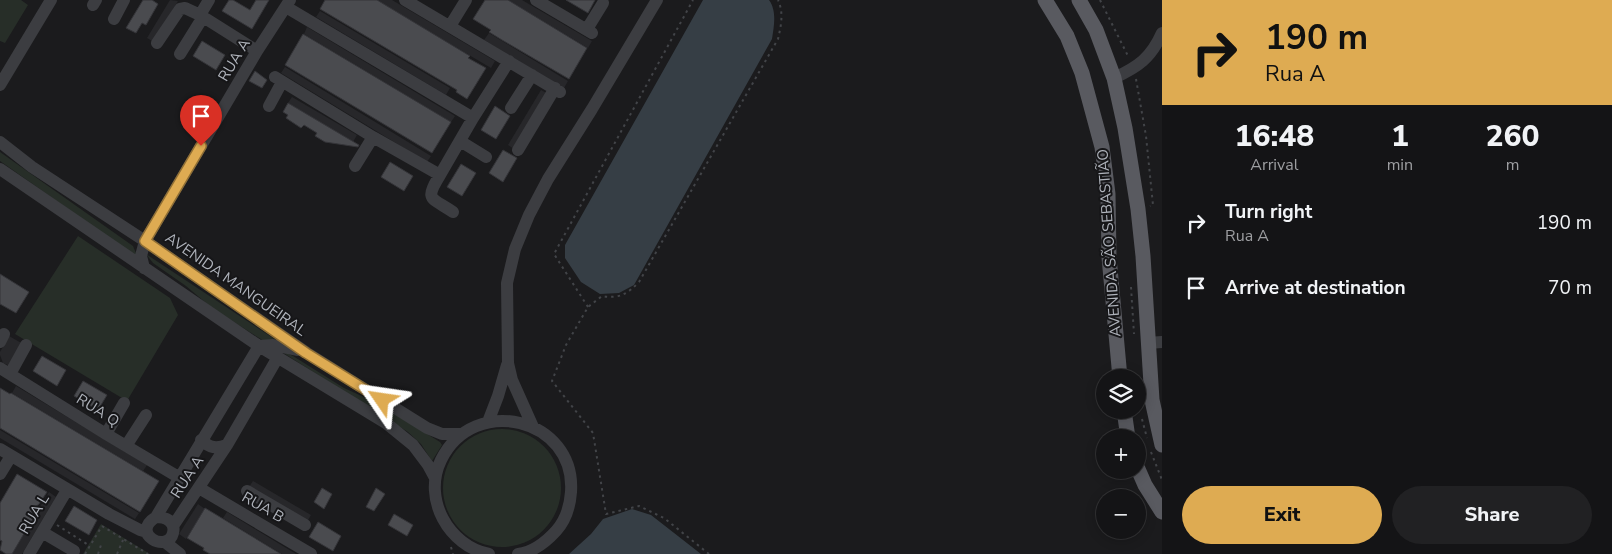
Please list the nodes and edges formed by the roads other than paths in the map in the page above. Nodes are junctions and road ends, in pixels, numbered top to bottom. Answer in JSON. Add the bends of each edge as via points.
{"nodes":[{"id":1,"x":50,"y":0,"type":"edge"},
{"id":2,"x":124,"y":0,"type":"edge"},
{"id":3,"x":209,"y":0,"type":"edge"},
{"id":4,"x":405,"y":0,"type":"edge"},
{"id":5,"x":466,"y":0,"type":"edge"},
{"id":6,"x":536,"y":0,"type":"edge"},
{"id":7,"x":657,"y":0,"type":"edge"},
{"id":8,"x":1045,"y":0,"type":"edge"},
{"id":9,"x":1079,"y":0,"type":"edge"},
{"id":10,"x":603,"y":3,"type":"dead end"},
{"id":11,"x":288,"y":4,"type":"edge"},
{"id":12,"x":202,"y":16,"type":"junction"},
{"id":13,"x":114,"y":19,"type":"dead end"},
{"id":14,"x":450,"y":26,"type":"junction"},
{"id":15,"x":1162,"y":33,"type":"edge"},
{"id":16,"x":157,"y":43,"type":"dead end"},
{"id":17,"x":258,"y":51,"type":"junction"},
{"id":18,"x":180,"y":54,"type":"dead end"},
{"id":19,"x":508,"y":61,"type":"junction"},
{"id":20,"x":532,"y":75,"type":"junction"},
{"id":21,"x":1114,"y":78,"type":"junction"},
{"id":22,"x":0,"y":85,"type":"edge"},
{"id":23,"x":268,"y":106,"type":"dead end"},
{"id":24,"x":511,"y":108,"type":"dead end"},
{"id":25,"x":473,"y":118,"type":"junction"},
{"id":26,"x":373,"y":137,"type":"junction"},
{"id":27,"x":460,"y":141,"type":"junction"},
{"id":28,"x":0,"y":142,"type":"edge"},
{"id":29,"x":518,"y":150,"type":"dead end"},
{"id":30,"x":486,"y":157,"type":"dead end"},
{"id":31,"x":355,"y":166,"type":"dead end"},
{"id":32,"x":32,"y":167,"type":"junction"},
{"id":33,"x":0,"y":169,"type":"edge"},
{"id":34,"x":440,"y":175,"type":"junction"},
{"id":35,"x":16,"y":181,"type":"junction"},
{"id":36,"x":454,"y":212,"type":"dead end"},
{"id":37,"x":145,"y":241,"type":"junction"},
{"id":38,"x":144,"y":268,"type":"junction"},
{"id":39,"x":1155,"y":343,"type":"edge"},
{"id":40,"x":26,"y":345,"type":"dead end"},
{"id":41,"x":259,"y":346,"type":"junction"},
{"id":42,"x":306,"y":353,"type":"junction"},
{"id":43,"x":278,"y":357,"type":"junction"},
{"id":44,"x":508,"y":363,"type":"junction"},
{"id":45,"x":1119,"y":369,"type":"edge"},
{"id":46,"x":5,"y":371,"type":"edge"},
{"id":47,"x":1157,"y":401,"type":"edge"},
{"id":48,"x":124,"y":403,"type":"dead end"},
{"id":49,"x":146,"y":415,"type":"dead end"},
{"id":50,"x":488,"y":422,"type":"junction"},
{"id":51,"x":533,"y":427,"type":"junction"},
{"id":52,"x":106,"y":434,"type":"junction"},
{"id":53,"x":461,"y":434,"type":"junction"},
{"id":54,"x":201,"y":440,"type":"junction"},
{"id":55,"x":1161,"y":440,"type":"edge"},
{"id":56,"x":227,"y":445,"type":"junction"},
{"id":57,"x":126,"y":446,"type":"junction"},
{"id":58,"x":0,"y":449,"type":"edge"},
{"id":59,"x":11,"y":456,"type":"junction"},
{"id":60,"x":0,"y":474,"type":"edge"},
{"id":61,"x":180,"y":478,"type":"junction"},
{"id":62,"x":435,"y":478,"type":"junction"},
{"id":63,"x":1142,"y":479,"type":"edge"},
{"id":64,"x":199,"y":488,"type":"junction"},
{"id":65,"x":67,"y":490,"type":"junction"},
{"id":66,"x":247,"y":491,"type":"dead end"},
{"id":67,"x":274,"y":507,"type":"junction"},
{"id":68,"x":1162,"y":512,"type":"edge"},
{"id":69,"x":156,"y":517,"type":"junction"},
{"id":70,"x":304,"y":525,"type":"dead end"},
{"id":71,"x":173,"y":526,"type":"junction"},
{"id":72,"x":265,"y":526,"type":"junction"},
{"id":73,"x":42,"y":532,"type":"junction"},
{"id":74,"x":147,"y":532,"type":"junction"},
{"id":75,"x":165,"y":542,"type":"junction"},
{"id":76,"x":80,"y":553,"type":"edge"},
{"id":77,"x":30,"y":554,"type":"edge"},
{"id":78,"x":180,"y":554,"type":"edge"},
{"id":79,"x":311,"y":554,"type":"edge"},
{"id":80,"x":489,"y":554,"type":"edge"},
{"id":81,"x":518,"y":554,"type":"edge"}],
"edges":[{"from":1,"to":22,"type":"street"},
{"from":2,"to":13,"type":"street"},
{"from":3,"to":12,"type":"street"},
{"from":4,"to":14,"type":"street"},
{"from":5,"to":14,"type":"street"},
{"from":6,"to":10,"type":"street","via":[[590,31]]},
{"from":7,"to":44,"type":"street","via":[[548,179],[515,249],[507,283]]},
{"from":8,"to":45,"type":"main road","name":"AVENIDA SÃO SEBASTIÃO","via":[[1067,36],[1082,73],[1102,147]]},
{"from":9,"to":21,"type":"main road","name":"AVENIDA SÃO SEBASTIÃO","via":[[1096,30]]},
{"from":11,"to":17,"type":"street","name":"RUA A"},
{"from":11,"to":25,"type":"street"},
{"from":12,"to":16,"type":"street","via":[[180,9]]},
{"from":12,"to":17,"type":"street"},
{"from":12,"to":18,"type":"street"},
{"from":14,"to":19,"type":"street"},
{"from":15,"to":21,"type":"street","via":[[1151,54],[1133,69]]},
{"from":17,"to":37,"type":"street","name":"RUA A"},
{"from":19,"to":20,"type":"street"},
{"from":19,"to":25,"type":"street"},
{"from":20,"to":24,"type":"street"},
{"from":20,"to":29,"type":"street","via":[[558,90]]},
{"from":21,"to":39,"type":"main road","name":"AVENIDA SÃO SEBASTIÃO","via":[[1138,209]]},
{"from":23,"to":26,"type":"street","via":[[279,80]]},
{"from":25,"to":27,"type":"street"},
{"from":26,"to":31,"type":"street"},
{"from":26,"to":34,"type":"street"},
{"from":27,"to":30,"type":"street"},
{"from":27,"to":34,"type":"street"},
{"from":28,"to":32,"type":"street","name":"AVENIDA MANGUEIRAL"},
{"from":32,"to":35,"type":"street","via":[[28,180]]},
{"from":32,"to":37,"type":"street","name":"AVENIDA MANGUEIRAL"},
{"from":33,"to":35,"type":"street"},
{"from":34,"to":36,"type":"street","via":[[430,194]]},
{"from":35,"to":38,"type":"street"},
{"from":37,"to":38,"type":"street","via":[[141,256]]},
{"from":37,"to":42,"type":"street","name":"AVENIDA MANGUEIRAL"},
{"from":38,"to":41,"type":"street"},
{"from":39,"to":47,"type":"main road","name":"AVENIDA SÃO SEBASTIÃO"},
{"from":40,"to":46,"type":"street"},
{"from":41,"to":42,"type":"street","via":[[273,344]]},
{"from":41,"to":43,"type":"street"},
{"from":41,"to":54,"type":"street","name":"RUA A"},
{"from":42,"to":53,"type":"street","name":"AVENIDA MANGUEIRAL","via":[[427,428],[442,434]]},
{"from":43,"to":56,"type":"street","name":"RUA A"},
{"from":43,"to":62,"type":"street","via":[[386,423],[413,445]]},
{"from":44,"to":50,"type":"street"},
{"from":44,"to":51,"type":"street"},
{"from":46,"to":52,"type":"street","name":"RUA Q"},
{"from":47,"to":55,"type":"main road","name":"AVENIDA SÃO SEBASTIÃO"},
{"from":48,"to":52,"type":"street"},
{"from":49,"to":57,"type":"street"},
{"from":50,"to":51,"type":"street","via":[[511,420]]},
{"from":50,"to":53,"type":"street"},
{"from":51,"to":81,"type":"street","via":[[552,440],[565,459],[572,481],[570,504],[561,525],[545,542]]},
{"from":52,"to":57,"type":"street","name":"RUA Q"},
{"from":53,"to":62,"type":"street","via":[[440,462]]},
{"from":54,"to":56,"type":"street","name":"RUA A","via":[[213,448]]},
{"from":54,"to":61,"type":"street","name":"RUA A"},
{"from":56,"to":64,"type":"street","name":"RUA A"},
{"from":57,"to":61,"type":"street","name":"RUA Q"},
{"from":58,"to":59,"type":"street"},
{"from":59,"to":60,"type":"street"},
{"from":59,"to":65,"type":"street"},
{"from":61,"to":69,"type":"street","name":"RUA A"},
{"from":62,"to":80,"type":"street","via":[[436,501],[444,523],[459,540]]},
{"from":63,"to":68,"type":"main road"},
{"from":64,"to":71,"type":"street","name":"RUA A"},
{"from":64,"to":72,"type":"street","name":"RUA B"},
{"from":65,"to":73,"type":"street","name":"RUA L"},
{"from":65,"to":74,"type":"street"},
{"from":66,"to":67,"type":"street"},
{"from":67,"to":70,"type":"street"},
{"from":67,"to":72,"type":"street"},
{"from":69,"to":71,"type":"street","via":[[170,520]]},
{"from":69,"to":74,"type":"street","name":"RUA A","via":[[147,526]]},
{"from":71,"to":75,"type":"street","name":"RUA A","via":[[170,539]]},
{"from":72,"to":79,"type":"street","name":"RUA B"},
{"from":73,"to":76,"type":"street"},
{"from":73,"to":77,"type":"street","name":"RUA L"},
{"from":74,"to":75,"type":"street","via":[[152,541]]},
{"from":75,"to":78,"type":"street"}]}
